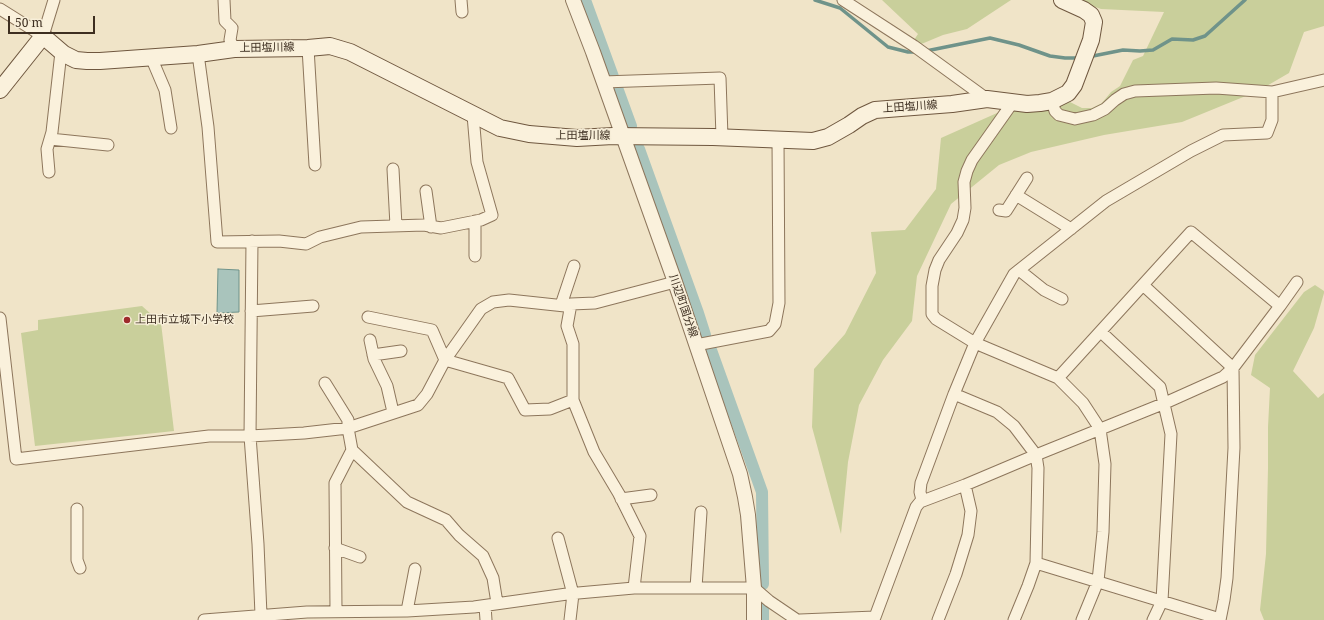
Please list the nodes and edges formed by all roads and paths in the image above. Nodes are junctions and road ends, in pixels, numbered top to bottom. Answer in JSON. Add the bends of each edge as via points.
{"nodes":[{"id":1,"x":54,"y":0,"type":"edge"},
{"id":2,"x":224,"y":0,"type":"edge"},
{"id":3,"x":461,"y":0,"type":"edge"},
{"id":4,"x":573,"y":0,"type":"edge"},
{"id":5,"x":843,"y":0,"type":"edge"},
{"id":6,"x":1062,"y":0,"type":"edge"},
{"id":7,"x":0,"y":9,"type":"edge"},
{"id":8,"x":462,"y":12,"type":"dead end"},
{"id":9,"x":43,"y":36,"type":"junction"},
{"id":10,"x":308,"y":48,"type":"junction"},
{"id":11,"x":234,"y":49,"type":"junction"},
{"id":12,"x":61,"y":52,"type":"junction"},
{"id":13,"x":198,"y":54,"type":"junction"},
{"id":14,"x":151,"y":57,"type":"junction"},
{"id":15,"x":1324,"y":80,"type":"edge"},
{"id":16,"x":603,"y":82,"type":"junction"},
{"id":17,"x":0,"y":90,"type":"edge"},
{"id":18,"x":1272,"y":92,"type":"junction"},
{"id":19,"x":987,"y":99,"type":"junction"},
{"id":20,"x":1052,"y":101,"type":"junction"},
{"id":21,"x":1013,"y":102,"type":"junction"},
{"id":22,"x":473,"y":115,"type":"junction"},
{"id":23,"x":171,"y":128,"type":"dead end"},
{"id":24,"x":623,"y":137,"type":"junction"},
{"id":25,"x":722,"y":137,"type":"junction"},
{"id":26,"x":50,"y":139,"type":"junction"},
{"id":27,"x":778,"y":140,"type":"junction"},
{"id":28,"x":108,"y":145,"type":"dead end"},
{"id":29,"x":315,"y":165,"type":"dead end"},
{"id":30,"x":393,"y":169,"type":"dead end"},
{"id":31,"x":49,"y":172,"type":"dead end"},
{"id":32,"x":1027,"y":178,"type":"dead end"},
{"id":33,"x":426,"y":191,"type":"dead end"},
{"id":34,"x":1016,"y":195,"type":"junction"},
{"id":35,"x":999,"y":210,"type":"dead end"},
{"id":36,"x":475,"y":221,"type":"junction"},
{"id":37,"x":396,"y":226,"type":"junction"},
{"id":38,"x":431,"y":227,"type":"junction"},
{"id":39,"x":1072,"y":228,"type":"junction"},
{"id":40,"x":252,"y":241,"type":"junction"},
{"id":41,"x":475,"y":256,"type":"dead end"},
{"id":42,"x":574,"y":266,"type":"dead end"},
{"id":43,"x":1018,"y":270,"type":"junction"},
{"id":44,"x":674,"y":282,"type":"junction"},
{"id":45,"x":1297,"y":282,"type":"dead end"},
{"id":46,"x":1143,"y":285,"type":"junction"},
{"id":47,"x":1062,"y":299,"type":"dead end"},
{"id":48,"x":566,"y":305,"type":"junction"},
{"id":49,"x":313,"y":306,"type":"dead end"},
{"id":50,"x":1280,"y":306,"type":"junction"},
{"id":51,"x":251,"y":311,"type":"junction"},
{"id":52,"x":368,"y":317,"type":"dead end"},
{"id":53,"x":0,"y":319,"type":"edge"},
{"id":54,"x":1101,"y":332,"type":"junction"},
{"id":55,"x":370,"y":340,"type":"dead end"},
{"id":56,"x":975,"y":343,"type":"junction"},
{"id":57,"x":696,"y":344,"type":"junction"},
{"id":58,"x":401,"y":351,"type":"dead end"},
{"id":59,"x":373,"y":354,"type":"junction"},
{"id":60,"x":445,"y":360,"type":"junction"},
{"id":61,"x":3,"y":368,"type":"edge"},
{"id":62,"x":1233,"y":368,"type":"junction"},
{"id":63,"x":1058,"y":378,"type":"junction"},
{"id":64,"x":325,"y":383,"type":"dead end"},
{"id":65,"x":954,"y":394,"type":"junction"},
{"id":66,"x":5,"y":398,"type":"edge"},
{"id":67,"x":573,"y":400,"type":"junction"},
{"id":68,"x":1164,"y":403,"type":"junction"},
{"id":69,"x":393,"y":412,"type":"junction"},
{"id":70,"x":348,"y":428,"type":"junction"},
{"id":71,"x":1100,"y":428,"type":"junction"},
{"id":72,"x":250,"y":436,"type":"junction"},
{"id":73,"x":352,"y":450,"type":"junction"},
{"id":74,"x":1036,"y":455,"type":"junction"},
{"id":75,"x":965,"y":485,"type":"junction"},
{"id":76,"x":651,"y":495,"type":"dead end"},
{"id":77,"x":621,"y":499,"type":"junction"},
{"id":78,"x":922,"y":500,"type":"junction"},
{"id":79,"x":77,"y":509,"type":"dead end"},
{"id":80,"x":701,"y":512,"type":"dead end"},
{"id":81,"x":558,"y":538,"type":"dead end"},
{"id":82,"x":335,"y":548,"type":"junction"},
{"id":83,"x":360,"y":557,"type":"dead end"},
{"id":84,"x":1036,"y":563,"type":"junction"},
{"id":85,"x":80,"y":568,"type":"dead end"},
{"id":86,"x":415,"y":569,"type":"dead end"},
{"id":87,"x":1098,"y":581,"type":"junction"},
{"id":88,"x":634,"y":588,"type":"junction"},
{"id":89,"x":696,"y":588,"type":"junction"},
{"id":90,"x":754,"y":588,"type":"junction"},
{"id":91,"x":573,"y":594,"type":"junction"},
{"id":92,"x":1162,"y":601,"type":"junction"},
{"id":93,"x":497,"y":603,"type":"junction"},
{"id":94,"x":485,"y":606,"type":"junction"},
{"id":95,"x":336,"y":611,"type":"junction"},
{"id":96,"x":415,"y":614,"type":"edge"},
{"id":97,"x":261,"y":615,"type":"junction"},
{"id":98,"x":308,"y":616,"type":"edge"},
{"id":99,"x":204,"y":620,"type":"edge"},
{"id":100,"x":486,"y":620,"type":"edge"},
{"id":101,"x":570,"y":620,"type":"edge"},
{"id":102,"x":754,"y":620,"type":"edge"},
{"id":103,"x":797,"y":620,"type":"edge"},
{"id":104,"x":800,"y":620,"type":"edge"},
{"id":105,"x":938,"y":620,"type":"edge"},
{"id":106,"x":1014,"y":620,"type":"edge"},
{"id":107,"x":1082,"y":620,"type":"edge"},
{"id":108,"x":1153,"y":620,"type":"edge"},
{"id":109,"x":1220,"y":620,"type":"edge"}],
"edges":[{"from":1,"to":9,"type":"street"},
{"from":2,"to":11,"type":"street","via":[[225,21],[232,28],[230,40]]},
{"from":3,"to":8,"type":"street"},
{"from":4,"to":16,"type":"street","name":"川辺町国分線"},
{"from":5,"to":19,"type":"street","via":[[914,46]]},
{"from":6,"to":20,"type":"main road","name":"上田塩川線","via":[[1091,15],[1094,29],[1074,85],[1068,93]]},
{"from":7,"to":9,"type":"street"},
{"from":9,"to":12,"type":"main road","name":"上田塩川線"},
{"from":9,"to":17,"type":"main road"},
{"from":10,"to":11,"type":"main road","name":"上田塩川線"},
{"from":10,"to":22,"type":"main road","name":"上田塩川線","via":[[330,46],[350,52]]},
{"from":10,"to":29,"type":"street"},
{"from":11,"to":13,"type":"main road","name":"上田塩川線"},
{"from":12,"to":14,"type":"main road","name":"上田塩川線","via":[[76,60],[87,61]]},
{"from":12,"to":26,"type":"street"},
{"from":13,"to":14,"type":"main road","name":"上田塩川線"},
{"from":13,"to":40,"type":"street","via":[[208,127],[217,242]]},
{"from":14,"to":23,"type":"street","via":[[165,90]]},
{"from":15,"to":18,"type":"street"},
{"from":16,"to":24,"type":"street","name":"川辺町国分線"},
{"from":16,"to":25,"type":"street","via":[[720,78]]},
{"from":18,"to":20,"type":"street","via":[[1216,88],[1135,91],[1124,94],[1093,115],[1075,119],[1059,115],[1054,111]]},
{"from":18,"to":39,"type":"street","via":[[1272,120],[1267,133],[1223,135],[1106,201]]},
{"from":19,"to":21,"type":"main road","name":"上田塩川線"},
{"from":19,"to":27,"type":"main road","name":"上田塩川線","via":[[875,110],[828,137],[813,141]]},
{"from":20,"to":21,"type":"main road","name":"上田塩川線","via":[[1027,104]]},
{"from":21,"to":56,"type":"street","via":[[972,160],[964,182],[963,220],[937,265],[932,286],[932,314]]},
{"from":22,"to":24,"type":"main road","name":"上田塩川線","via":[[500,128],[529,134],[577,138]]},
{"from":22,"to":36,"type":"street","via":[[477,162],[492,215]]},
{"from":24,"to":25,"type":"main road","name":"上田塩川線"},
{"from":24,"to":44,"type":"street","name":"川辺町国分線"},
{"from":25,"to":27,"type":"main road","name":"上田塩川線"},
{"from":26,"to":28,"type":"street"},
{"from":26,"to":31,"type":"street","via":[[47,149]]},
{"from":27,"to":57,"type":"street","via":[[779,303],[775,324],[769,331]]},
{"from":30,"to":37,"type":"street"},
{"from":32,"to":34,"type":"street"},
{"from":33,"to":38,"type":"street"},
{"from":34,"to":35,"type":"street","via":[[1006,211]]},
{"from":34,"to":39,"type":"street"},
{"from":36,"to":38,"type":"street","via":[[441,228]]},
{"from":36,"to":41,"type":"street"},
{"from":37,"to":38,"type":"street"},
{"from":37,"to":40,"type":"street","via":[[361,227],[340,231],[306,244]]},
{"from":39,"to":43,"type":"street"},
{"from":40,"to":51,"type":"street"},
{"from":42,"to":48,"type":"street"},
{"from":43,"to":47,"type":"street","via":[[1044,290]]},
{"from":43,"to":56,"type":"street"},
{"from":44,"to":48,"type":"street","via":[[595,303]]},
{"from":44,"to":57,"type":"street","name":"川辺町国分線"},
{"from":45,"to":50,"type":"street"},
{"from":46,"to":50,"type":"street","via":[[1191,232]]},
{"from":46,"to":54,"type":"street"},
{"from":46,"to":62,"type":"street"},
{"from":48,"to":60,"type":"street","via":[[509,300],[493,302],[481,309]]},
{"from":48,"to":67,"type":"street","via":[[567,326],[573,344]]},
{"from":49,"to":51,"type":"street"},
{"from":50,"to":62,"type":"street"},
{"from":51,"to":72,"type":"street"},
{"from":52,"to":60,"type":"street","via":[[432,330]]},
{"from":53,"to":61,"type":"street"},
{"from":54,"to":63,"type":"street"},
{"from":54,"to":68,"type":"street","via":[[1160,387]]},
{"from":55,"to":59,"type":"street"},
{"from":56,"to":63,"type":"street"},
{"from":56,"to":65,"type":"street"},
{"from":57,"to":90,"type":"street","name":"川辺町国分線","via":[[740,474],[748,516]]},
{"from":58,"to":59,"type":"street"},
{"from":59,"to":69,"type":"street","via":[[387,386]]},
{"from":60,"to":67,"type":"street","via":[[508,378],[525,410],[550,409]]},
{"from":60,"to":69,"type":"street","via":[[427,394],[418,405]]},
{"from":61,"to":66,"type":"street"},
{"from":62,"to":68,"type":"street","via":[[1223,377]]},
{"from":62,"to":109,"type":"street","via":[[1234,448],[1227,578]]},
{"from":63,"to":71,"type":"street","via":[[1083,403]]},
{"from":64,"to":70,"type":"street","via":[[348,420]]},
{"from":65,"to":74,"type":"street","via":[[998,412],[1014,426]]},
{"from":65,"to":78,"type":"street","via":[[921,483]]},
{"from":66,"to":72,"type":"street","via":[[16,459],[209,436]]},
{"from":67,"to":77,"type":"street","via":[[594,452]]},
{"from":68,"to":71,"type":"street"},
{"from":68,"to":92,"type":"street","via":[[1170,434]]},
{"from":69,"to":70,"type":"street"},
{"from":70,"to":72,"type":"street"},
{"from":70,"to":73,"type":"street"},
{"from":71,"to":74,"type":"street"},
{"from":71,"to":87,"type":"street","via":[[1105,464],[1103,532]]},
{"from":72,"to":97,"type":"street"},
{"from":73,"to":82,"type":"street","via":[[335,482]]},
{"from":73,"to":93,"type":"street","via":[[406,502],[446,520],[483,556],[493,578]]},
{"from":74,"to":75,"type":"street"},
{"from":74,"to":84,"type":"street"},
{"from":75,"to":78,"type":"street"},
{"from":75,"to":105,"type":"street","via":[[971,511],[968,535]]},
{"from":76,"to":77,"type":"street"},
{"from":77,"to":88,"type":"street","via":[[640,536]]},
{"from":78,"to":104,"type":"street","via":[[916,507],[875,617]]},
{"from":79,"to":85,"type":"street","via":[[77,560]]},
{"from":80,"to":89,"type":"street"},
{"from":81,"to":91,"type":"street"},
{"from":82,"to":83,"type":"street"},
{"from":82,"to":95,"type":"street"},
{"from":84,"to":87,"type":"street"},
{"from":84,"to":106,"type":"street"},
{"from":86,"to":96,"type":"street"},
{"from":87,"to":92,"type":"street"},
{"from":87,"to":107,"type":"street"},
{"from":88,"to":89,"type":"street"},
{"from":88,"to":91,"type":"street"},
{"from":89,"to":90,"type":"street"},
{"from":90,"to":102,"type":"street","name":"川辺町国分線"},
{"from":90,"to":103,"type":"street"},
{"from":91,"to":93,"type":"street"},
{"from":91,"to":101,"type":"street"},
{"from":92,"to":108,"type":"street"},
{"from":92,"to":109,"type":"street"},
{"from":93,"to":94,"type":"street"},
{"from":94,"to":96,"type":"street"},
{"from":94,"to":100,"type":"street"},
{"from":95,"to":96,"type":"street"},
{"from":95,"to":98,"type":"street"},
{"from":97,"to":98,"type":"street"},
{"from":97,"to":99,"type":"street"}]}
